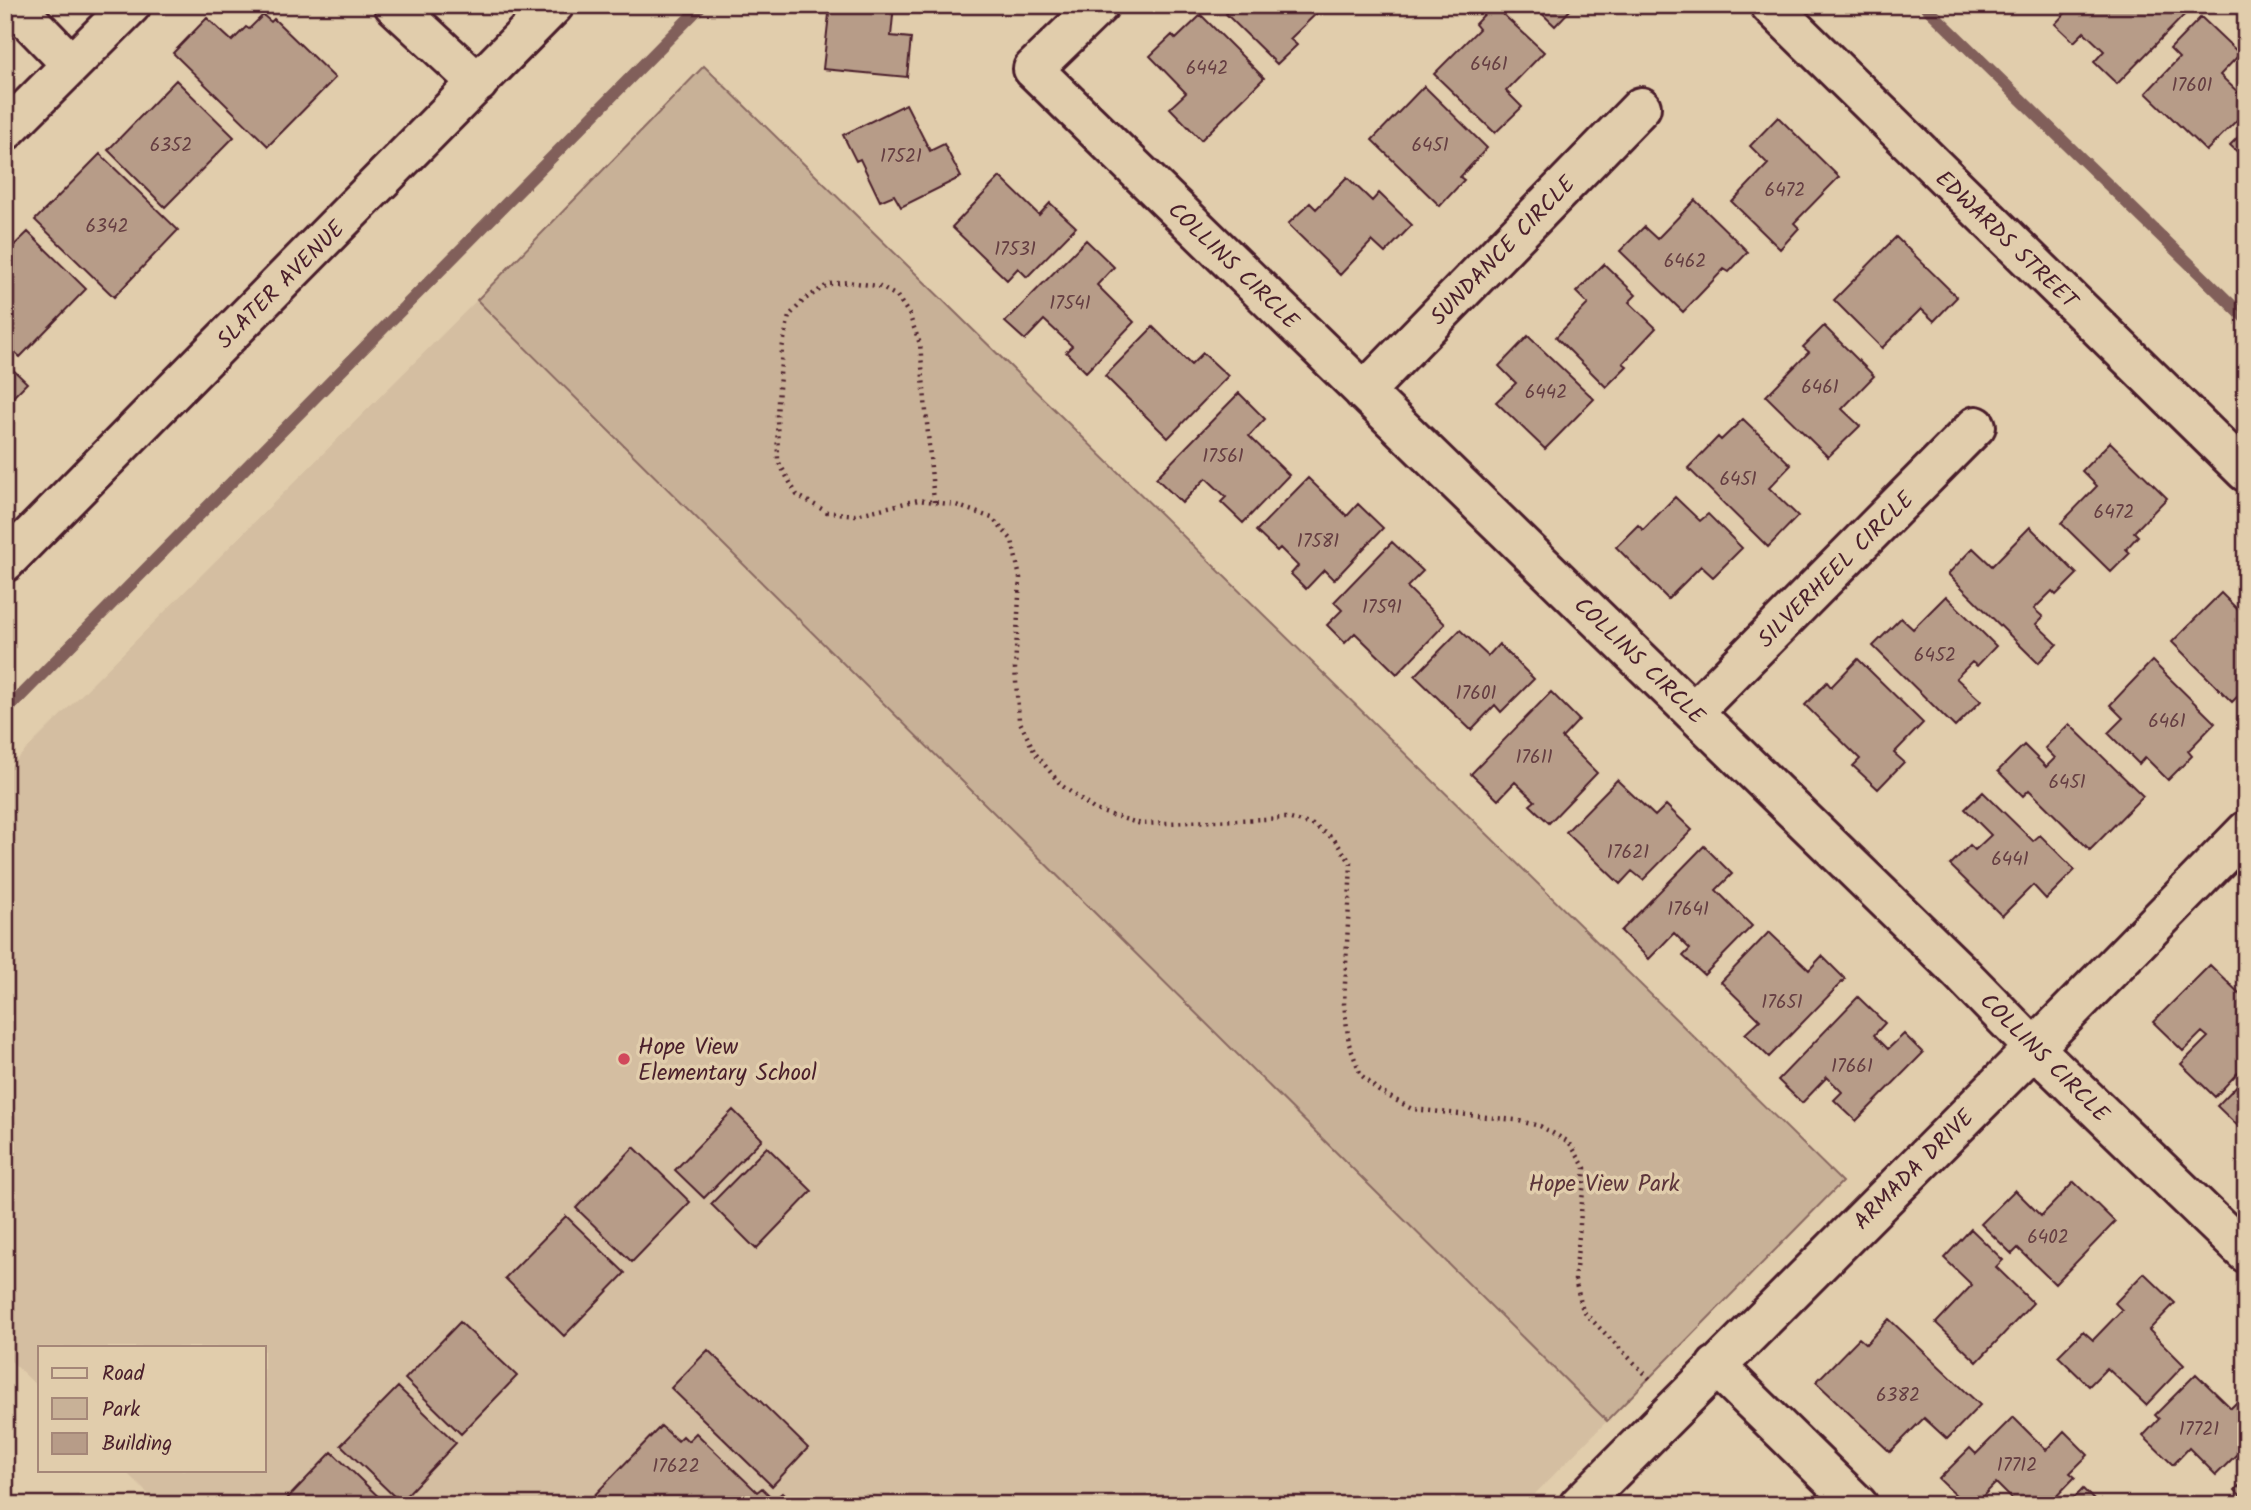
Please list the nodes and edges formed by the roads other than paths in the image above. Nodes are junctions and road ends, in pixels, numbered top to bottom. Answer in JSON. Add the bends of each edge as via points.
{"nodes":[{"id":1,"x":14,"y":5,"type":"edge"},
{"id":2,"x":131,"y":5,"type":"edge"},
{"id":3,"x":394,"y":5,"type":"edge"},
{"id":4,"x":554,"y":5,"type":"edge"},
{"id":5,"x":1098,"y":5,"type":"edge"},
{"id":6,"x":1770,"y":5,"type":"edge"},
{"id":7,"x":71,"y":64,"type":"junction"},
{"id":8,"x":478,"y":83,"type":"junction"},
{"id":9,"x":1641,"y":107,"type":"dead end"},
{"id":10,"x":5,"y":131,"type":"edge"},
{"id":11,"x":1364,"y":392,"type":"junction"},
{"id":12,"x":1976,"y":426,"type":"dead end"},
{"id":13,"x":2246,"y":472,"type":"edge"},
{"id":14,"x":5,"y":562,"type":"edge"},
{"id":15,"x":1693,"y":712,"type":"junction"},
{"id":16,"x":2246,"y":831,"type":"edge"},
{"id":17,"x":2034,"y":1048,"type":"junction"},
{"id":18,"x":2246,"y":1253,"type":"edge"},
{"id":19,"x":1716,"y":1366,"type":"junction"},
{"id":20,"x":1578,"y":1505,"type":"edge"},
{"id":21,"x":1858,"y":1505,"type":"edge"}],
"edges":[{"from":1,"to":7,"type":"street"},
{"from":2,"to":7,"type":"street"},
{"from":3,"to":8,"type":"street"},
{"from":4,"to":8,"type":"street","name":"SLATER AVENUE"},
{"from":5,"to":11,"type":"street","name":"COLLINS CIRCLE","via":[[1033,69]]},
{"from":6,"to":13,"type":"street","name":"EDWARDS STREET"},
{"from":7,"to":10,"type":"street"},
{"from":8,"to":14,"type":"street","name":"SLATER AVENUE"},
{"from":9,"to":11,"type":"street","name":"SUNDANCE CIRCLE"},
{"from":11,"to":15,"type":"street","name":"COLLINS CIRCLE"},
{"from":12,"to":15,"type":"street","name":"SILVERHEEL CIRCLE"},
{"from":15,"to":17,"type":"street","name":"COLLINS CIRCLE"},
{"from":16,"to":17,"type":"street","name":"ARMADA DRIVE"},
{"from":17,"to":18,"type":"street","name":"COLLINS CIRCLE"},
{"from":17,"to":19,"type":"street","name":"ARMADA DRIVE"},
{"from":19,"to":20,"type":"street","name":"ARMADA DRIVE"},
{"from":19,"to":21,"type":"street"}]}
